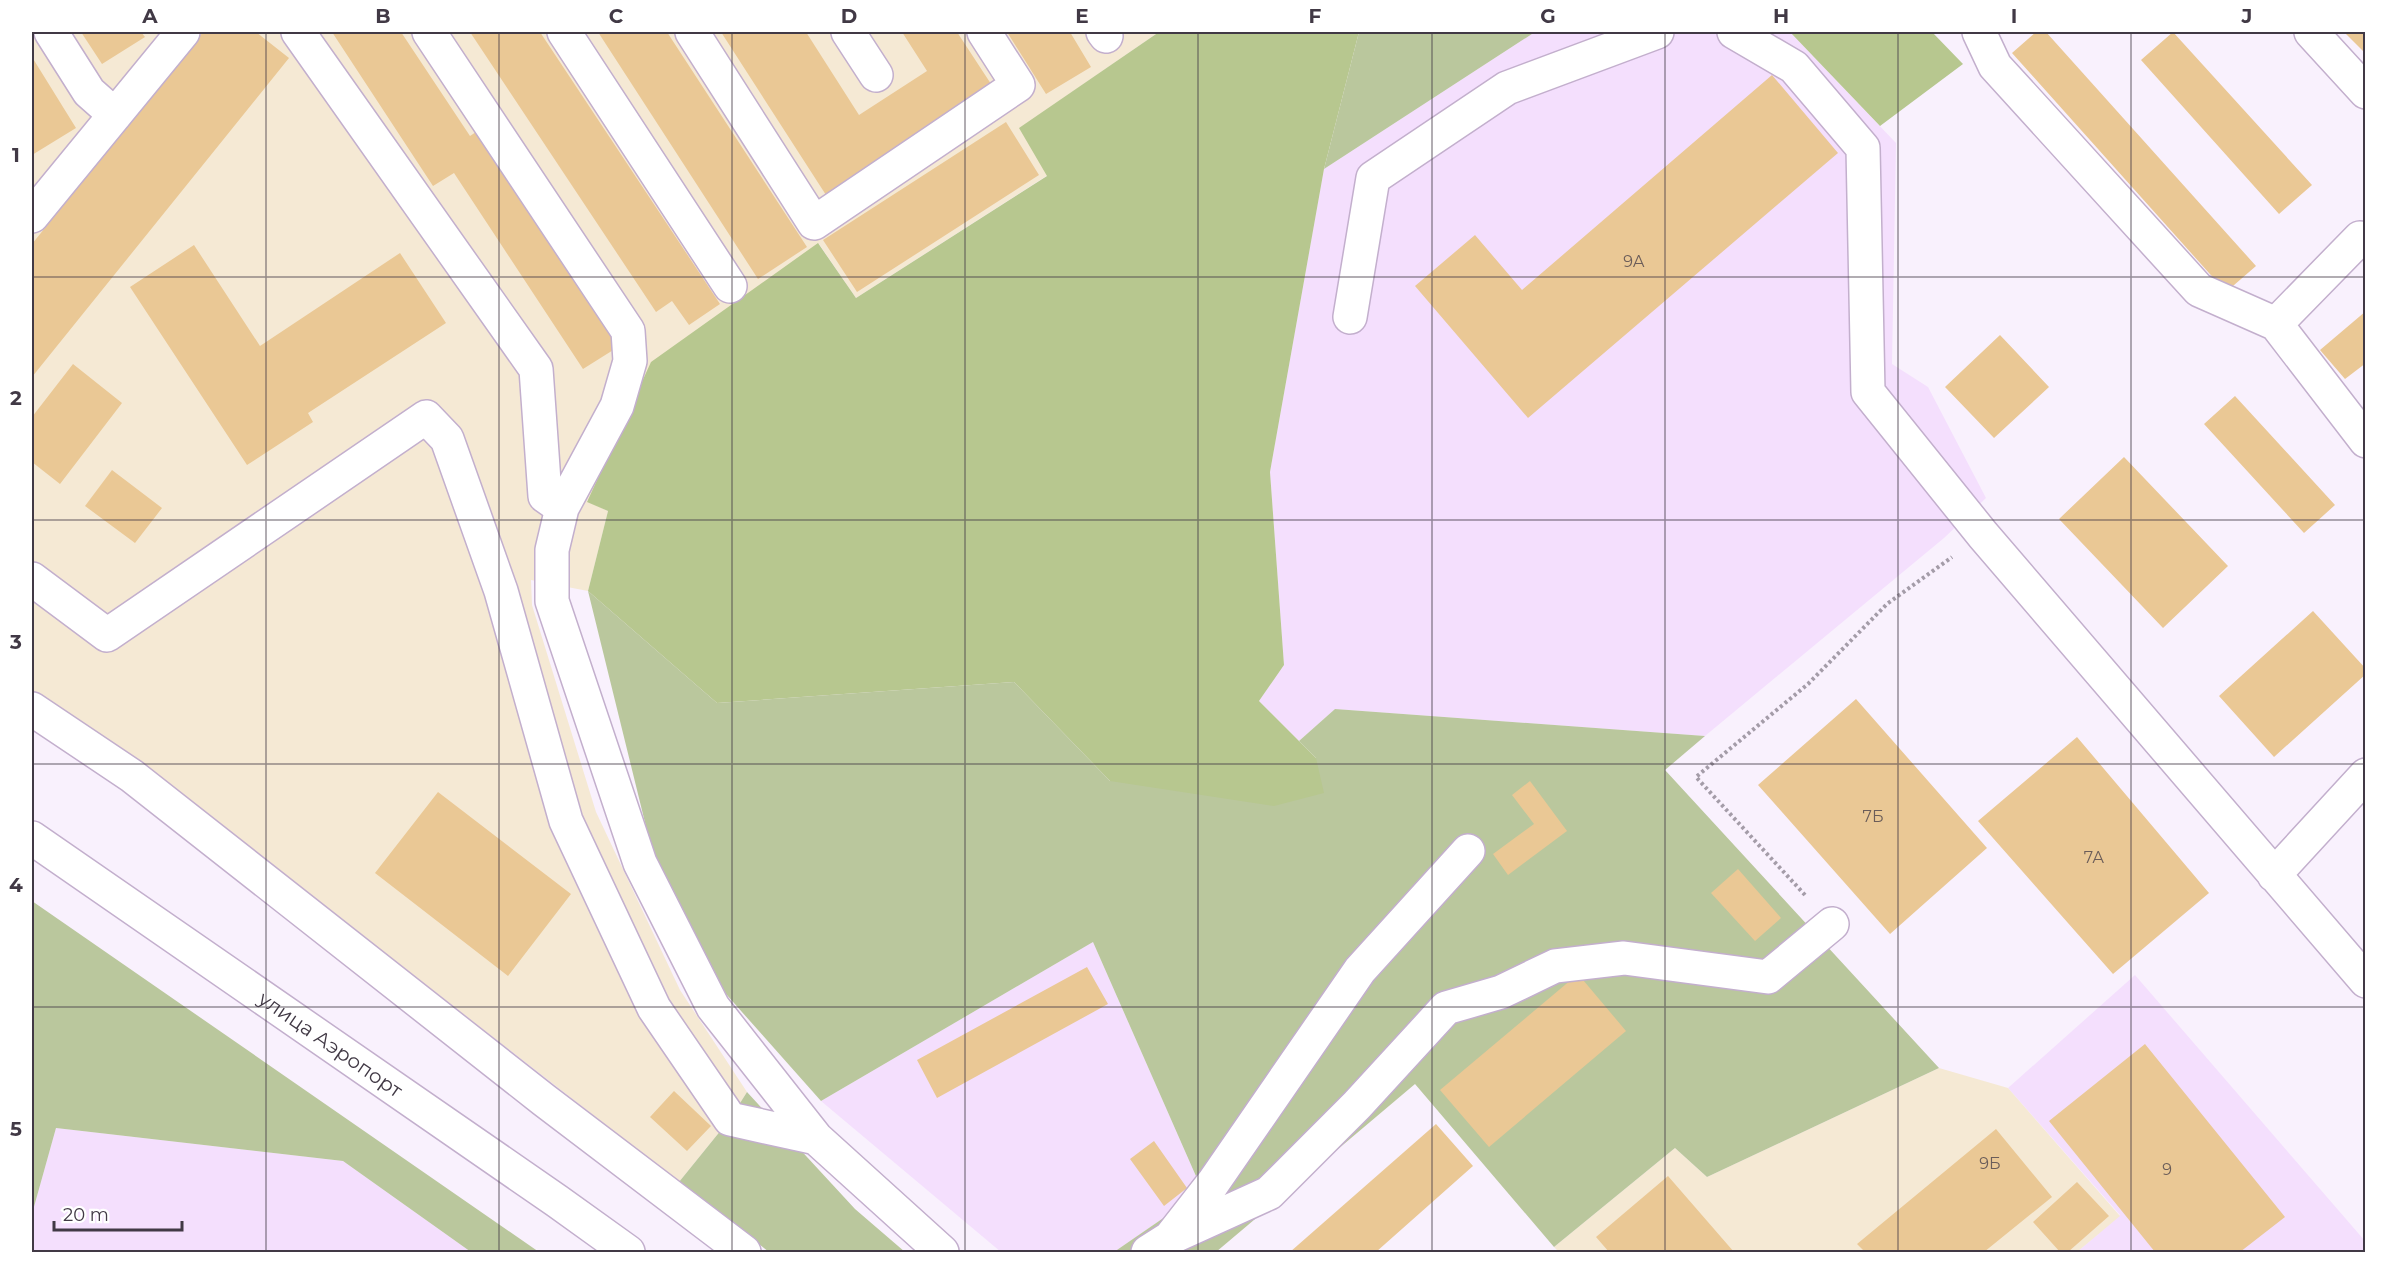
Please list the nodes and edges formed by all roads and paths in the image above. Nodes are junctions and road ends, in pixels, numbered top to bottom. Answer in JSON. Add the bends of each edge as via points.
{"nodes":[{"id":1,"x":51,"y":32,"type":"edge"},
{"id":2,"x":183,"y":32,"type":"edge"},
{"id":3,"x":298,"y":32,"type":"edge"},
{"id":4,"x":429,"y":32,"type":"edge"},
{"id":5,"x":564,"y":32,"type":"edge"},
{"id":6,"x":692,"y":32,"type":"edge"},
{"id":7,"x":848,"y":32,"type":"edge"},
{"id":8,"x":984,"y":32,"type":"edge"},
{"id":9,"x":1657,"y":32,"type":"edge"},
{"id":10,"x":1734,"y":32,"type":"edge"},
{"id":11,"x":1979,"y":32,"type":"edge"},
{"id":12,"x":2311,"y":32,"type":"edge"},
{"id":13,"x":876,"y":75,"type":"dead end"},
{"id":14,"x":2366,"y":92,"type":"edge"},
{"id":15,"x":115,"y":115,"type":"junction"},
{"id":16,"x":34,"y":207,"type":"edge"},
{"id":17,"x":2360,"y":238,"type":"dead end"},
{"id":18,"x":730,"y":286,"type":"dead end"},
{"id":19,"x":1350,"y":317,"type":"dead end"},
{"id":20,"x":2277,"y":324,"type":"junction"},
{"id":21,"x":2366,"y":441,"type":"edge"},
{"id":22,"x":562,"y":508,"type":"junction"},
{"id":23,"x":1983,"y":535,"type":"junction"},
{"id":24,"x":32,"y":579,"type":"edge"},
{"id":25,"x":32,"y":708,"type":"edge"},
{"id":26,"x":2366,"y":775,"type":"edge"},
{"id":27,"x":32,"y":838,"type":"edge"},
{"id":28,"x":1468,"y":851,"type":"dead end"},
{"id":29,"x":2274,"y":875,"type":"junction"},
{"id":30,"x":1832,"y":924,"type":"joint"},
{"id":31,"x":2366,"y":981,"type":"edge"},
{"id":32,"x":816,"y":1138,"type":"junction"},
{"id":33,"x":1159,"y":1245,"type":"edge"},
{"id":34,"x":628,"y":1252,"type":"edge"},
{"id":35,"x":744,"y":1252,"type":"edge"},
{"id":36,"x":942,"y":1252,"type":"edge"}],
"edges":[{"from":1,"to":15,"type":"street","via":[[89,92]]},
{"from":2,"to":15,"type":"street"},
{"from":3,"to":22,"type":"street","via":[[536,369],[545,496]]},
{"from":4,"to":22,"type":"street","via":[[628,331],[630,361],[617,406]]},
{"from":5,"to":18,"type":"street"},
{"from":6,"to":8,"type":"street","via":[[814,223],[1018,85]]},
{"from":7,"to":13,"type":"street"},
{"from":9,"to":19,"type":"street","via":[[1507,88],[1373,178]]},
{"from":10,"to":23,"type":"street","via":[[1794,67],[1863,147],[1868,392]]},
{"from":11,"to":20,"type":"street","via":[[1995,66],[2199,290]]},
{"from":12,"to":14,"type":"street"},
{"from":15,"to":16,"type":"street"},
{"from":17,"to":20,"type":"street"},
{"from":20,"to":21,"type":"street"},
{"from":22,"to":32,"type":"street","via":[[552,550],[552,601],[640,863],[713,1007]]},
{"from":23,"to":29,"type":"street"},
{"from":23,"to":30,"type":"path","via":[[1887,604],[1808,684],[1696,777]]},
{"from":24,"to":32,"type":"street","via":[[107,635],[426,417],[447,439],[497,580],[566,821],[654,1008],[730,1119]]},
{"from":25,"to":35,"type":"street","via":[[132,776]]},
{"from":26,"to":29,"type":"street"},
{"from":27,"to":34,"type":"street","name":"улица Аэропорт"},
{"from":28,"to":33,"type":"street","via":[[1360,970],[1214,1183]]},
{"from":29,"to":31,"type":"street"},
{"from":30,"to":33,"type":"street","via":[[1768,977],[1624,958],[1554,966],[1501,992],[1446,1008],[1269,1193]]},
{"from":32,"to":36,"type":"street"}]}
